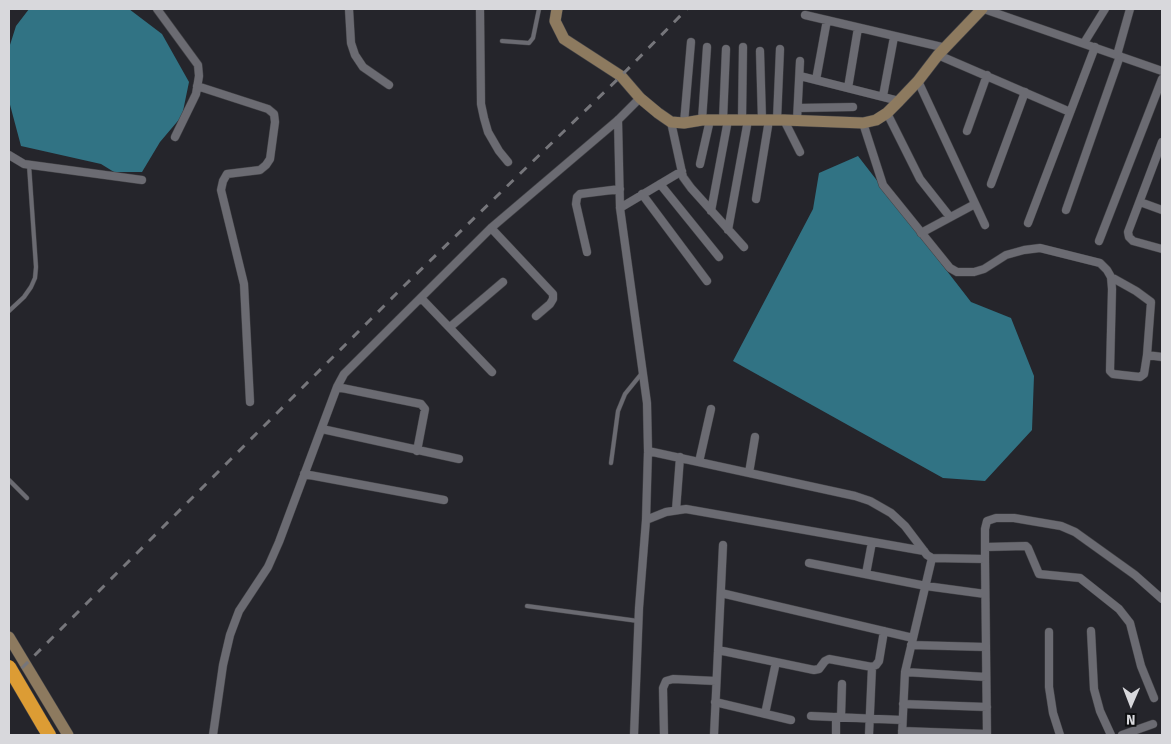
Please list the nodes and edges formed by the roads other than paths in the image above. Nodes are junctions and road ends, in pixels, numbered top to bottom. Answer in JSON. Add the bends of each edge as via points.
{"nodes":[{"id":1,"x":157,"y":9,"type":"edge"},
{"id":2,"x":349,"y":9,"type":"edge"},
{"id":3,"x":480,"y":9,"type":"edge"},
{"id":4,"x":539,"y":9,"type":"edge"},
{"id":5,"x":552,"y":9,"type":"edge"},
{"id":6,"x":557,"y":9,"type":"edge"},
{"id":7,"x":983,"y":9,"type":"edge"},
{"id":8,"x":1105,"y":9,"type":"edge"},
{"id":9,"x":1130,"y":9,"type":"edge"},
{"id":10,"x":806,"y":15,"type":"dead end"},
{"id":11,"x":827,"y":20,"type":"junction"},
{"id":12,"x":858,"y":28,"type":"junction"},
{"id":13,"x":894,"y":37,"type":"junction"},
{"id":14,"x":502,"y":41,"type":"dead end"},
{"id":15,"x":692,"y":42,"type":"dead end"},
{"id":16,"x":1084,"y":43,"type":"junction"},
{"id":17,"x":707,"y":47,"type":"dead end"},
{"id":18,"x":742,"y":47,"type":"dead end"},
{"id":19,"x":1095,"y":47,"type":"junction"},
{"id":20,"x":726,"y":48,"type":"dead end"},
{"id":21,"x":780,"y":50,"type":"dead end"},
{"id":22,"x":760,"y":51,"type":"dead end"},
{"id":23,"x":942,"y":52,"type":"junction"},
{"id":24,"x":1119,"y":55,"type":"junction"},
{"id":25,"x":800,"y":61,"type":"dead end"},
{"id":26,"x":1162,"y":71,"type":"edge"},
{"id":27,"x":986,"y":75,"type":"junction"},
{"id":28,"x":800,"y":76,"type":"junction"},
{"id":29,"x":1162,"y":79,"type":"edge"},
{"id":30,"x":816,"y":80,"type":"junction"},
{"id":31,"x":918,"y":81,"type":"junction"},
{"id":32,"x":389,"y":85,"type":"dead end"},
{"id":33,"x":197,"y":86,"type":"junction"},
{"id":34,"x":848,"y":88,"type":"junction"},
{"id":35,"x":1025,"y":92,"type":"junction"},
{"id":36,"x":883,"y":96,"type":"junction"},
{"id":37,"x":640,"y":98,"type":"junction"},
{"id":38,"x":899,"y":101,"type":"junction"},
{"id":39,"x":853,"y":107,"type":"dead end"},
{"id":40,"x":1070,"y":112,"type":"junction"},
{"id":41,"x":887,"y":113,"type":"junction"},
{"id":42,"x":798,"y":114,"type":"junction"},
{"id":43,"x":618,"y":120,"type":"junction"},
{"id":44,"x":706,"y":120,"type":"junction"},
{"id":45,"x":725,"y":120,"type":"junction"},
{"id":46,"x":745,"y":120,"type":"junction"},
{"id":47,"x":773,"y":120,"type":"junction"},
{"id":48,"x":671,"y":122,"type":"junction"},
{"id":49,"x":863,"y":122,"type":"junction"},
{"id":50,"x":684,"y":123,"type":"junction"},
{"id":51,"x":967,"y":131,"type":"dead end"},
{"id":52,"x":175,"y":137,"type":"dead end"},
{"id":53,"x":1162,"y":142,"type":"edge"},
{"id":54,"x":800,"y":152,"type":"dead end"},
{"id":55,"x":9,"y":155,"type":"edge"},
{"id":56,"x":1159,"y":161,"type":"edge"},
{"id":57,"x":508,"y":162,"type":"dead end"},
{"id":58,"x":29,"y":164,"type":"junction"},
{"id":59,"x":700,"y":164,"type":"dead end"},
{"id":60,"x":682,"y":171,"type":"junction"},
{"id":61,"x":142,"y":180,"type":"dead end"},
{"id":62,"x":660,"y":184,"type":"junction"},
{"id":63,"x":991,"y":184,"type":"dead end"},
{"id":64,"x":620,"y":190,"type":"junction"},
{"id":65,"x":642,"y":194,"type":"junction"},
{"id":66,"x":756,"y":199,"type":"dead end"},
{"id":67,"x":1140,"y":202,"type":"junction"},
{"id":68,"x":976,"y":204,"type":"junction"},
{"id":69,"x":620,"y":208,"type":"junction"},
{"id":70,"x":1066,"y":210,"type":"dead end"},
{"id":71,"x":1162,"y":210,"type":"edge"},
{"id":72,"x":711,"y":211,"type":"junction"},
{"id":73,"x":950,"y":217,"type":"junction"},
{"id":74,"x":1028,"y":223,"type":"dead end"},
{"id":75,"x":985,"y":225,"type":"dead end"},
{"id":76,"x":491,"y":228,"type":"junction"},
{"id":77,"x":728,"y":230,"type":"junction"},
{"id":78,"x":921,"y":233,"type":"junction"},
{"id":79,"x":1099,"y":241,"type":"dead end"},
{"id":80,"x":744,"y":247,"type":"dead end"},
{"id":81,"x":1162,"y":249,"type":"edge"},
{"id":82,"x":588,"y":252,"type":"dead end"},
{"id":83,"x":719,"y":257,"type":"dead end"},
{"id":84,"x":1111,"y":277,"type":"junction"},
{"id":85,"x":503,"y":282,"type":"dead end"},
{"id":86,"x":707,"y":282,"type":"dead end"},
{"id":87,"x":421,"y":298,"type":"junction"},
{"id":88,"x":9,"y":311,"type":"edge"},
{"id":89,"x":536,"y":316,"type":"dead end"},
{"id":90,"x":450,"y":327,"type":"junction"},
{"id":91,"x":1147,"y":356,"type":"junction"},
{"id":92,"x":1162,"y":357,"type":"edge"},
{"id":93,"x":492,"y":372,"type":"dead end"},
{"id":94,"x":642,"y":373,"type":"junction"},
{"id":95,"x":337,"y":387,"type":"junction"},
{"id":96,"x":250,"y":402,"type":"dead end"},
{"id":97,"x":711,"y":409,"type":"dead end"},
{"id":98,"x":322,"y":429,"type":"junction"},
{"id":99,"x":755,"y":437,"type":"dead end"},
{"id":100,"x":416,"y":451,"type":"junction"},
{"id":101,"x":648,"y":451,"type":"junction"},
{"id":102,"x":680,"y":458,"type":"junction"},
{"id":103,"x":459,"y":459,"type":"dead end"},
{"id":104,"x":698,"y":462,"type":"junction"},
{"id":105,"x":612,"y":463,"type":"dead end"},
{"id":106,"x":749,"y":473,"type":"junction"},
{"id":107,"x":304,"y":474,"type":"junction"},
{"id":108,"x":9,"y":480,"type":"edge"},
{"id":109,"x":27,"y":498,"type":"dead end"},
{"id":110,"x":444,"y":500,"type":"dead end"},
{"id":111,"x":676,"y":510,"type":"junction"},
{"id":112,"x":646,"y":520,"type":"junction"},
{"id":113,"x":872,"y":542,"type":"junction"},
{"id":114,"x":723,"y":545,"type":"dead end"},
{"id":115,"x":985,"y":547,"type":"junction"},
{"id":116,"x":924,"y":551,"type":"junction"},
{"id":117,"x":932,"y":558,"type":"junction"},
{"id":118,"x":985,"y":559,"type":"junction"},
{"id":119,"x":809,"y":563,"type":"dead end"},
{"id":120,"x":866,"y":574,"type":"junction"},
{"id":121,"x":926,"y":586,"type":"junction"},
{"id":122,"x":721,"y":593,"type":"junction"},
{"id":123,"x":985,"y":594,"type":"junction"},
{"id":124,"x":1162,"y":599,"type":"edge"},
{"id":125,"x":527,"y":606,"type":"dead end"},
{"id":126,"x":638,"y":621,"type":"junction"},
{"id":127,"x":884,"y":631,"type":"junction"},
{"id":128,"x":1091,"y":631,"type":"dead end"},
{"id":129,"x":1049,"y":632,"type":"dead end"},
{"id":130,"x":9,"y":637,"type":"edge"},
{"id":131,"x":912,"y":641,"type":"junction"},
{"id":132,"x":986,"y":647,"type":"junction"},
{"id":133,"x":718,"y":650,"type":"junction"},
{"id":134,"x":776,"y":662,"type":"junction"},
{"id":135,"x":9,"y":667,"type":"edge"},
{"id":136,"x":872,"y":667,"type":"junction"},
{"id":137,"x":905,"y":672,"type":"junction"},
{"id":138,"x":986,"y":677,"type":"junction"},
{"id":139,"x":716,"y":681,"type":"junction"},
{"id":140,"x":842,"y":684,"type":"dead end"},
{"id":141,"x":1154,"y":698,"type":"dead end"},
{"id":142,"x":715,"y":702,"type":"junction"},
{"id":143,"x":903,"y":704,"type":"junction"},
{"id":144,"x":987,"y":707,"type":"junction"},
{"id":145,"x":765,"y":714,"type":"junction"},
{"id":146,"x":811,"y":716,"type":"dead end"},
{"id":147,"x":838,"y":717,"type":"junction"},
{"id":148,"x":869,"y":719,"type":"junction"},
{"id":149,"x":791,"y":720,"type":"dead end"},
{"id":150,"x":902,"y":720,"type":"junction"},
{"id":151,"x":1153,"y":724,"type":"dead end"},
{"id":152,"x":46,"y":730,"type":"edge"},
{"id":153,"x":902,"y":733,"type":"edge"},
{"id":154,"x":987,"y":734,"type":"edge"},
{"id":155,"x":68,"y":735,"type":"edge"},
{"id":156,"x":213,"y":735,"type":"edge"},
{"id":157,"x":634,"y":735,"type":"edge"},
{"id":158,"x":664,"y":735,"type":"edge"},
{"id":159,"x":714,"y":735,"type":"edge"},
{"id":160,"x":836,"y":735,"type":"edge"},
{"id":161,"x":869,"y":735,"type":"edge"},
{"id":162,"x":1060,"y":735,"type":"edge"},
{"id":163,"x":1111,"y":735,"type":"edge"},
{"id":164,"x":1122,"y":735,"type":"edge"}],
"edges":[{"from":1,"to":33,"type":"street","via":[[198,65]]},
{"from":2,"to":32,"type":"street","via":[[355,55],[363,67]]},
{"from":3,"to":57,"type":"street","via":[[481,104],[488,132]]},
{"from":4,"to":14,"type":"lane","via":[[529,44]]},
{"from":5,"to":6,"type":"street"},
{"from":6,"to":37,"type":"street","via":[[555,21],[564,39],[621,76]]},
{"from":7,"to":16,"type":"street"},
{"from":7,"to":23,"type":"street"},
{"from":8,"to":16,"type":"street"},
{"from":9,"to":24,"type":"street"},
{"from":10,"to":11,"type":"street"},
{"from":11,"to":12,"type":"street"},
{"from":11,"to":30,"type":"street"},
{"from":12,"to":13,"type":"street"},
{"from":12,"to":34,"type":"street"},
{"from":13,"to":23,"type":"street"},
{"from":13,"to":36,"type":"street"},
{"from":15,"to":50,"type":"street"},
{"from":16,"to":19,"type":"street"},
{"from":17,"to":44,"type":"street"},
{"from":18,"to":46,"type":"street"},
{"from":19,"to":24,"type":"street"},
{"from":19,"to":40,"type":"street"},
{"from":20,"to":45,"type":"street"},
{"from":21,"to":47,"type":"street"},
{"from":22,"to":47,"type":"street"},
{"from":23,"to":27,"type":"street"},
{"from":23,"to":31,"type":"street"},
{"from":24,"to":26,"type":"street"},
{"from":24,"to":70,"type":"street"},
{"from":25,"to":28,"type":"street"},
{"from":27,"to":35,"type":"street"},
{"from":27,"to":51,"type":"street"},
{"from":28,"to":30,"type":"street"},
{"from":28,"to":42,"type":"street"},
{"from":29,"to":79,"type":"street"},
{"from":30,"to":34,"type":"street"},
{"from":31,"to":38,"type":"street"},
{"from":31,"to":68,"type":"street"},
{"from":33,"to":52,"type":"street"},
{"from":33,"to":96,"type":"street","via":[[268,109],[274,114],[270,159],[266,165],[260,170],[227,174],[222,181],[244,284]]},
{"from":34,"to":36,"type":"street"},
{"from":35,"to":40,"type":"street"},
{"from":35,"to":63,"type":"street"},
{"from":36,"to":38,"type":"street"},
{"from":37,"to":43,"type":"street"},
{"from":37,"to":48,"type":"street"},
{"from":38,"to":41,"type":"street"},
{"from":39,"to":42,"type":"street"},
{"from":40,"to":74,"type":"street"},
{"from":41,"to":49,"type":"street","via":[[876,120]]},
{"from":41,"to":73,"type":"street","via":[[920,179]]},
{"from":42,"to":47,"type":"street"},
{"from":42,"to":49,"type":"street"},
{"from":43,"to":64,"type":"street"},
{"from":43,"to":76,"type":"street"},
{"from":44,"to":45,"type":"street"},
{"from":44,"to":50,"type":"street"},
{"from":44,"to":59,"type":"street"},
{"from":45,"to":46,"type":"street"},
{"from":45,"to":72,"type":"street"},
{"from":46,"to":47,"type":"street"},
{"from":46,"to":77,"type":"street"},
{"from":47,"to":54,"type":"street"},
{"from":47,"to":66,"type":"street"},
{"from":48,"to":50,"type":"street"},
{"from":48,"to":60,"type":"street"},
{"from":49,"to":78,"type":"street","via":[[883,185]]},
{"from":53,"to":56,"type":"street"},
{"from":55,"to":58,"type":"street","via":[[16,161]]},
{"from":56,"to":67,"type":"street"},
{"from":58,"to":61,"type":"street"},
{"from":58,"to":88,"type":"lane","via":[[35,278],[24,297]]},
{"from":60,"to":62,"type":"street"},
{"from":60,"to":72,"type":"street","via":[[691,188]]},
{"from":62,"to":65,"type":"street"},
{"from":62,"to":83,"type":"street"},
{"from":64,"to":69,"type":"street"},
{"from":64,"to":82,"type":"street","via":[[577,197]]},
{"from":65,"to":69,"type":"street"},
{"from":65,"to":86,"type":"street"},
{"from":67,"to":71,"type":"street"},
{"from":67,"to":81,"type":"street","via":[[1129,237]]},
{"from":68,"to":73,"type":"street"},
{"from":68,"to":75,"type":"street"},
{"from":69,"to":94,"type":"street"},
{"from":72,"to":77,"type":"street"},
{"from":73,"to":78,"type":"street"},
{"from":76,"to":87,"type":"street"},
{"from":76,"to":89,"type":"street","via":[[553,294],[550,304]]},
{"from":77,"to":80,"type":"street"},
{"from":78,"to":84,"type":"street","via":[[957,272],[974,272],[1006,255],[1040,248],[1100,263]]},
{"from":84,"to":91,"type":"street","via":[[1151,302]]},
{"from":84,"to":91,"type":"street","via":[[1110,371],[1142,376]]},
{"from":85,"to":90,"type":"street"},
{"from":87,"to":90,"type":"street"},
{"from":87,"to":95,"type":"street","via":[[344,374]]},
{"from":90,"to":93,"type":"street"},
{"from":91,"to":92,"type":"street"},
{"from":94,"to":101,"type":"street","via":[[647,403]]},
{"from":94,"to":105,"type":"lane","via":[[625,394],[618,411]]},
{"from":95,"to":98,"type":"street"},
{"from":95,"to":100,"type":"street","via":[[421,404],[425,409]]},
{"from":97,"to":104,"type":"street"},
{"from":98,"to":100,"type":"street"},
{"from":98,"to":107,"type":"street"},
{"from":99,"to":106,"type":"street"},
{"from":100,"to":103,"type":"street"},
{"from":101,"to":102,"type":"street"},
{"from":101,"to":112,"type":"street"},
{"from":102,"to":104,"type":"street"},
{"from":102,"to":111,"type":"street"},
{"from":104,"to":106,"type":"street"},
{"from":106,"to":116,"type":"street","via":[[870,501],[891,513]]},
{"from":107,"to":110,"type":"street"},
{"from":107,"to":156,"type":"street","via":[[268,568],[239,611],[230,635]]},
{"from":108,"to":109,"type":"lane"},
{"from":111,"to":112,"type":"street"},
{"from":111,"to":113,"type":"street","via":[[686,509]]},
{"from":112,"to":126,"type":"street"},
{"from":113,"to":116,"type":"street"},
{"from":113,"to":120,"type":"street"},
{"from":114,"to":122,"type":"street"},
{"from":115,"to":118,"type":"street"},
{"from":115,"to":124,"type":"street","via":[[987,521],[996,518],[1061,526],[1075,532]]},
{"from":115,"to":141,"type":"street","via":[[1026,546],[1039,574],[1080,578],[1119,609],[1130,623],[1139,660]]},
{"from":116,"to":117,"type":"street"},
{"from":117,"to":118,"type":"street"},
{"from":117,"to":121,"type":"street"},
{"from":118,"to":123,"type":"street"},
{"from":119,"to":120,"type":"street"},
{"from":120,"to":121,"type":"street"},
{"from":121,"to":123,"type":"street"},
{"from":121,"to":131,"type":"street"},
{"from":122,"to":127,"type":"street"},
{"from":122,"to":133,"type":"street"},
{"from":123,"to":132,"type":"street"},
{"from":125,"to":126,"type":"lane"},
{"from":126,"to":157,"type":"street"},
{"from":127,"to":131,"type":"street"},
{"from":127,"to":136,"type":"street","via":[[878,661]]},
{"from":128,"to":163,"type":"street","via":[[1094,689]]},
{"from":129,"to":162,"type":"street","via":[[1049,687],[1052,713]]},
{"from":130,"to":155,"type":"street"},
{"from":131,"to":132,"type":"street"},
{"from":131,"to":137,"type":"street"},
{"from":132,"to":138,"type":"street"},
{"from":133,"to":134,"type":"street"},
{"from":133,"to":139,"type":"street"},
{"from":134,"to":136,"type":"street","via":[[814,670],[825,661],[835,659]]},
{"from":134,"to":145,"type":"street"},
{"from":135,"to":152,"type":"highway","bridge":true},
{"from":136,"to":148,"type":"street"},
{"from":137,"to":138,"type":"street"},
{"from":137,"to":143,"type":"street"},
{"from":138,"to":144,"type":"street"},
{"from":139,"to":142,"type":"street"},
{"from":139,"to":158,"type":"street","via":[[666,681],[663,688]]},
{"from":140,"to":147,"type":"street"},
{"from":142,"to":145,"type":"street"},
{"from":142,"to":159,"type":"street"},
{"from":143,"to":144,"type":"street"},
{"from":143,"to":150,"type":"street"},
{"from":144,"to":154,"type":"street"},
{"from":145,"to":149,"type":"street"},
{"from":146,"to":147,"type":"street"},
{"from":147,"to":148,"type":"street"},
{"from":147,"to":160,"type":"street"},
{"from":148,"to":150,"type":"street"},
{"from":148,"to":161,"type":"street"},
{"from":150,"to":153,"type":"street"},
{"from":151,"to":164,"type":"street"},
{"from":153,"to":154,"type":"street"}]}
